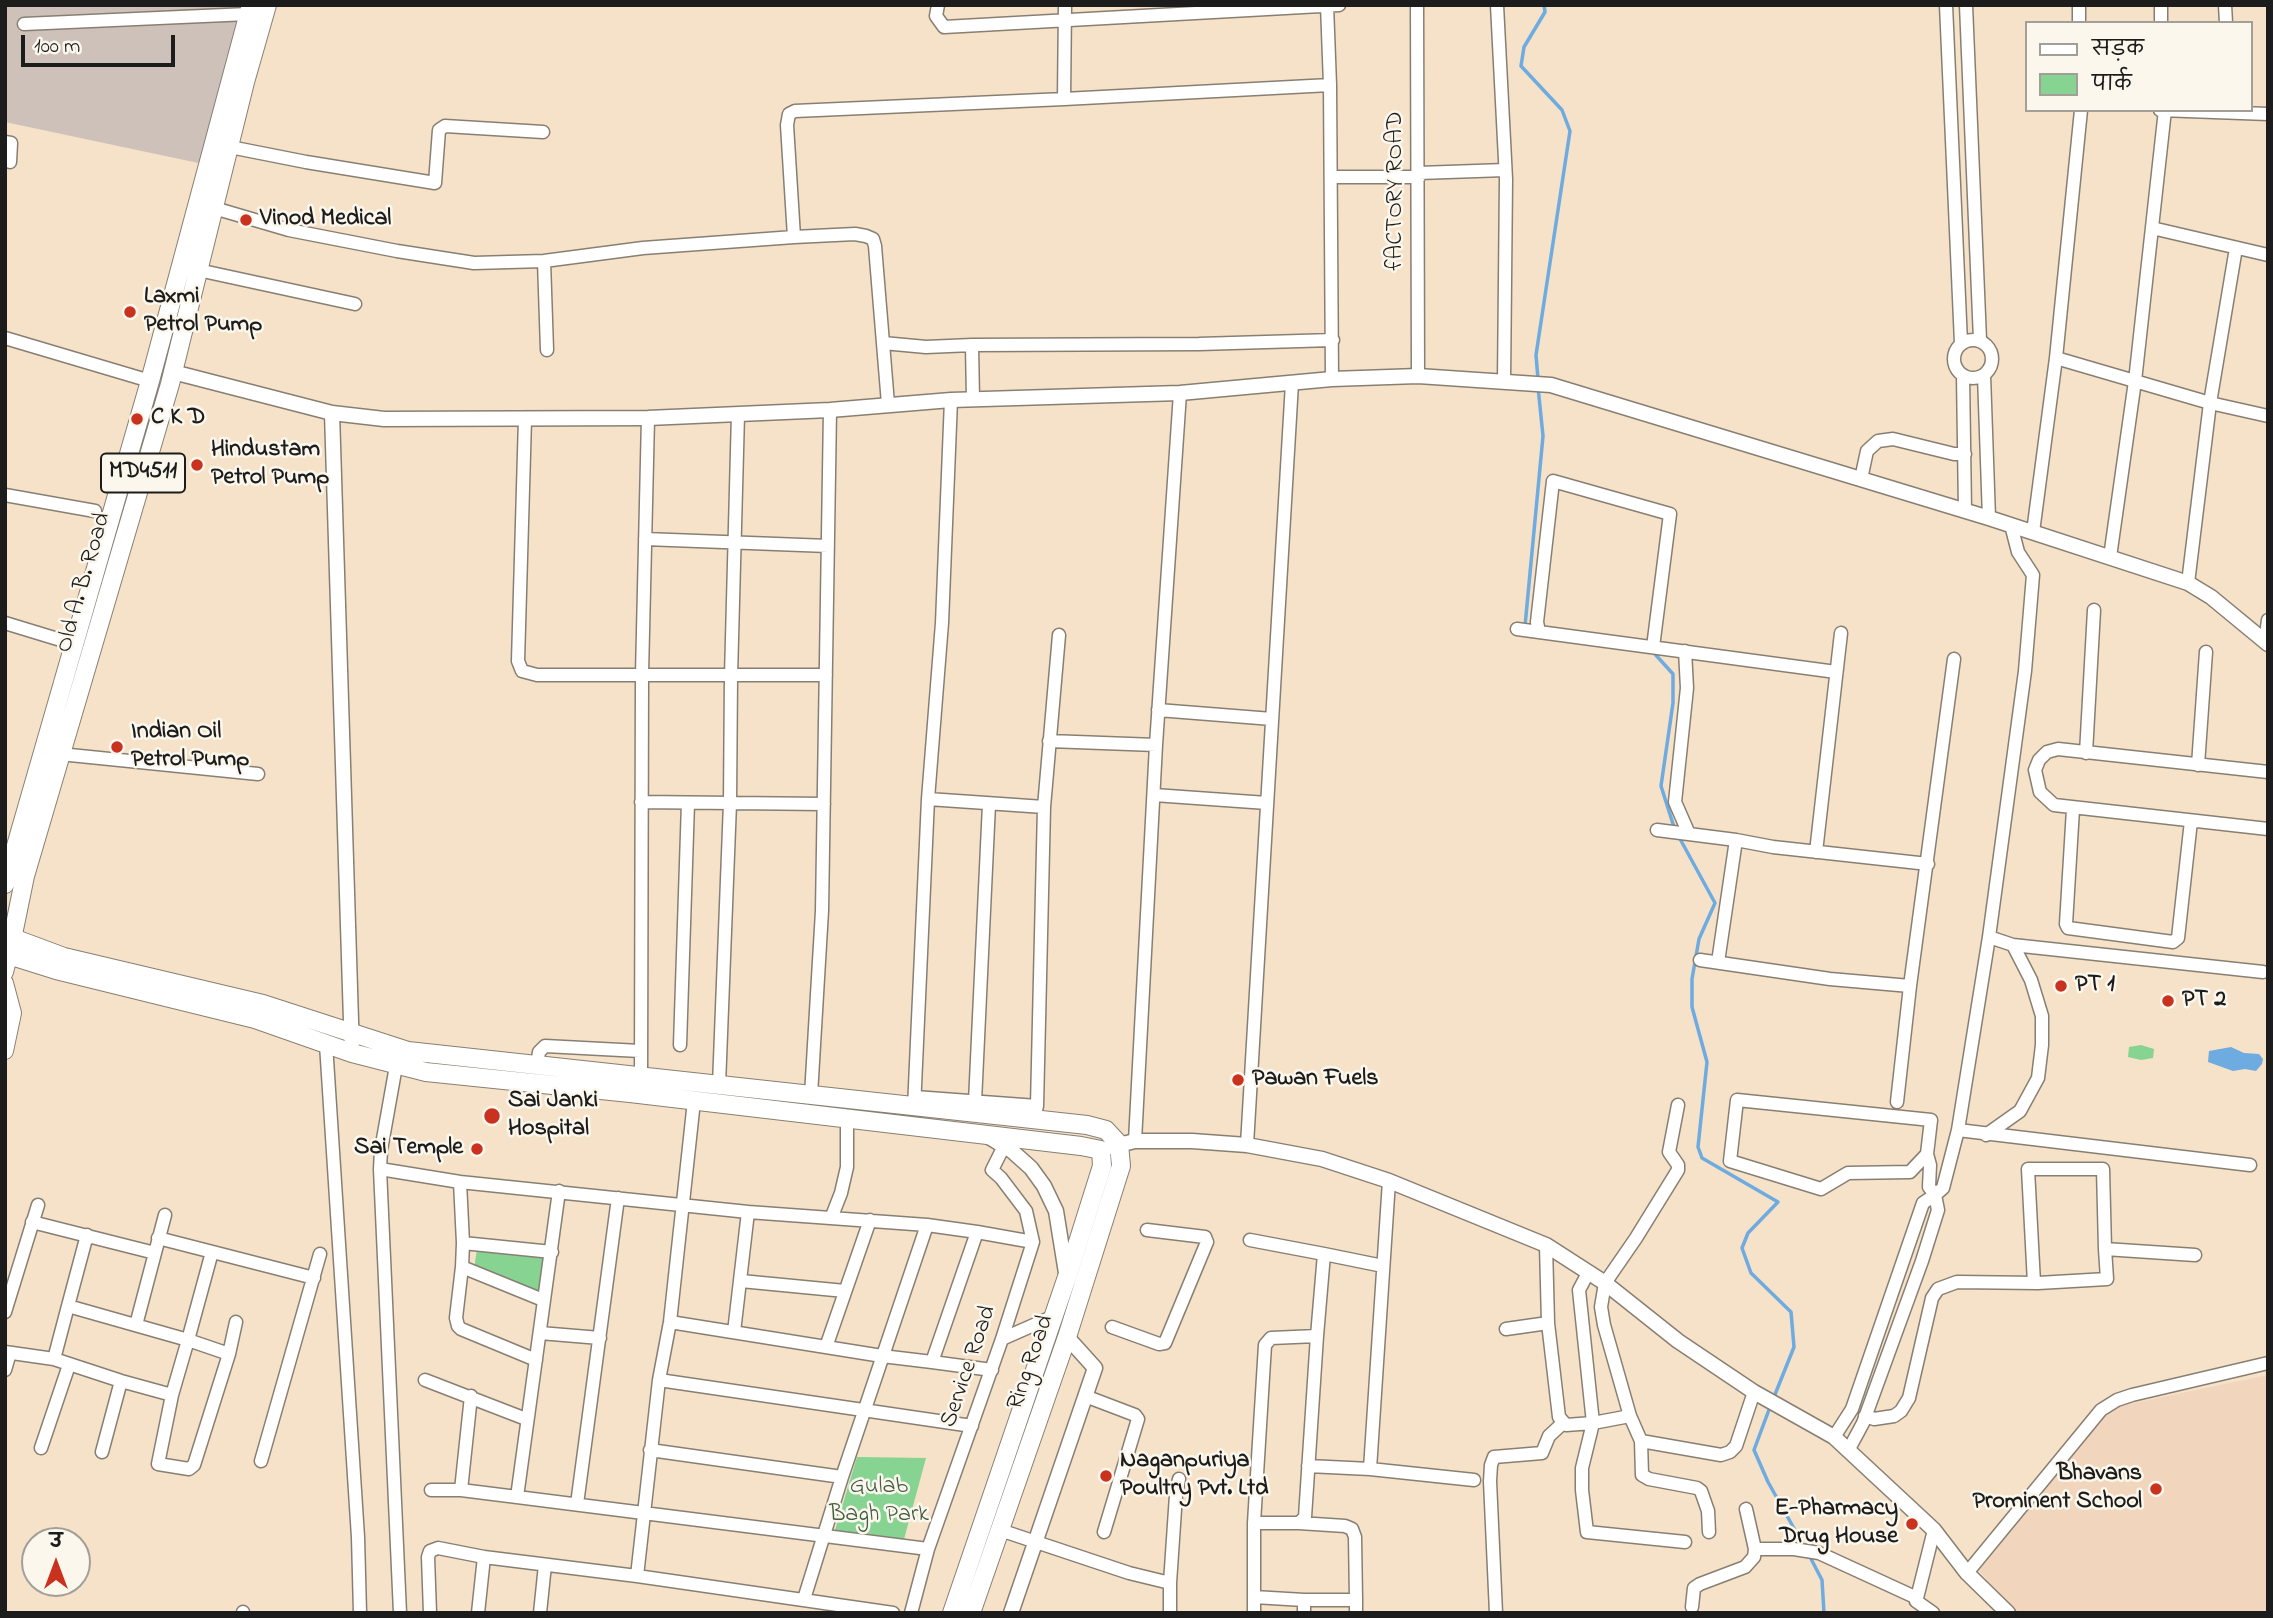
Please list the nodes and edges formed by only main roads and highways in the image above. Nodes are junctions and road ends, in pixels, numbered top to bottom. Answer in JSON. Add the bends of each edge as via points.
{"nodes":[{"id":1,"x":267,"y":5,"type":"edge"},
{"id":2,"x":249,"y":10,"type":"edge"},
{"id":3,"x":5,"y":884,"type":"edge"},
{"id":4,"x":7,"y":951,"type":"edge"},
{"id":5,"x":5,"y":983,"type":"edge"},
{"id":6,"x":5,"y":1051,"type":"edge"},
{"id":7,"x":952,"y":1613,"type":"edge"},
{"id":8,"x":971,"y":1613,"type":"edge"}],
"edges":[{"from":1,"to":4,"type":"main road","name":"Old A. B. Road","number":"MD4511","via":[[173,372]]},
{"from":2,"to":3,"type":"main road","name":"Old A. B. Road","number":"MD4511","via":[[150,381]]},
{"from":4,"to":7,"type":"main road","name":"Ring Road","via":[[56,970],[255,1019],[352,1053],[438,1074],[1101,1150],[1102,1166],[1067,1278]]},
{"from":4,"to":8,"type":"main road","name":"Ring Road","via":[[64,957],[263,1004],[408,1051],[811,1095],[1035,1113],[1106,1130],[1127,1142],[1067,1337]]},
{"from":5,"to":6,"type":"main road","via":[[13,1013]]}]}
